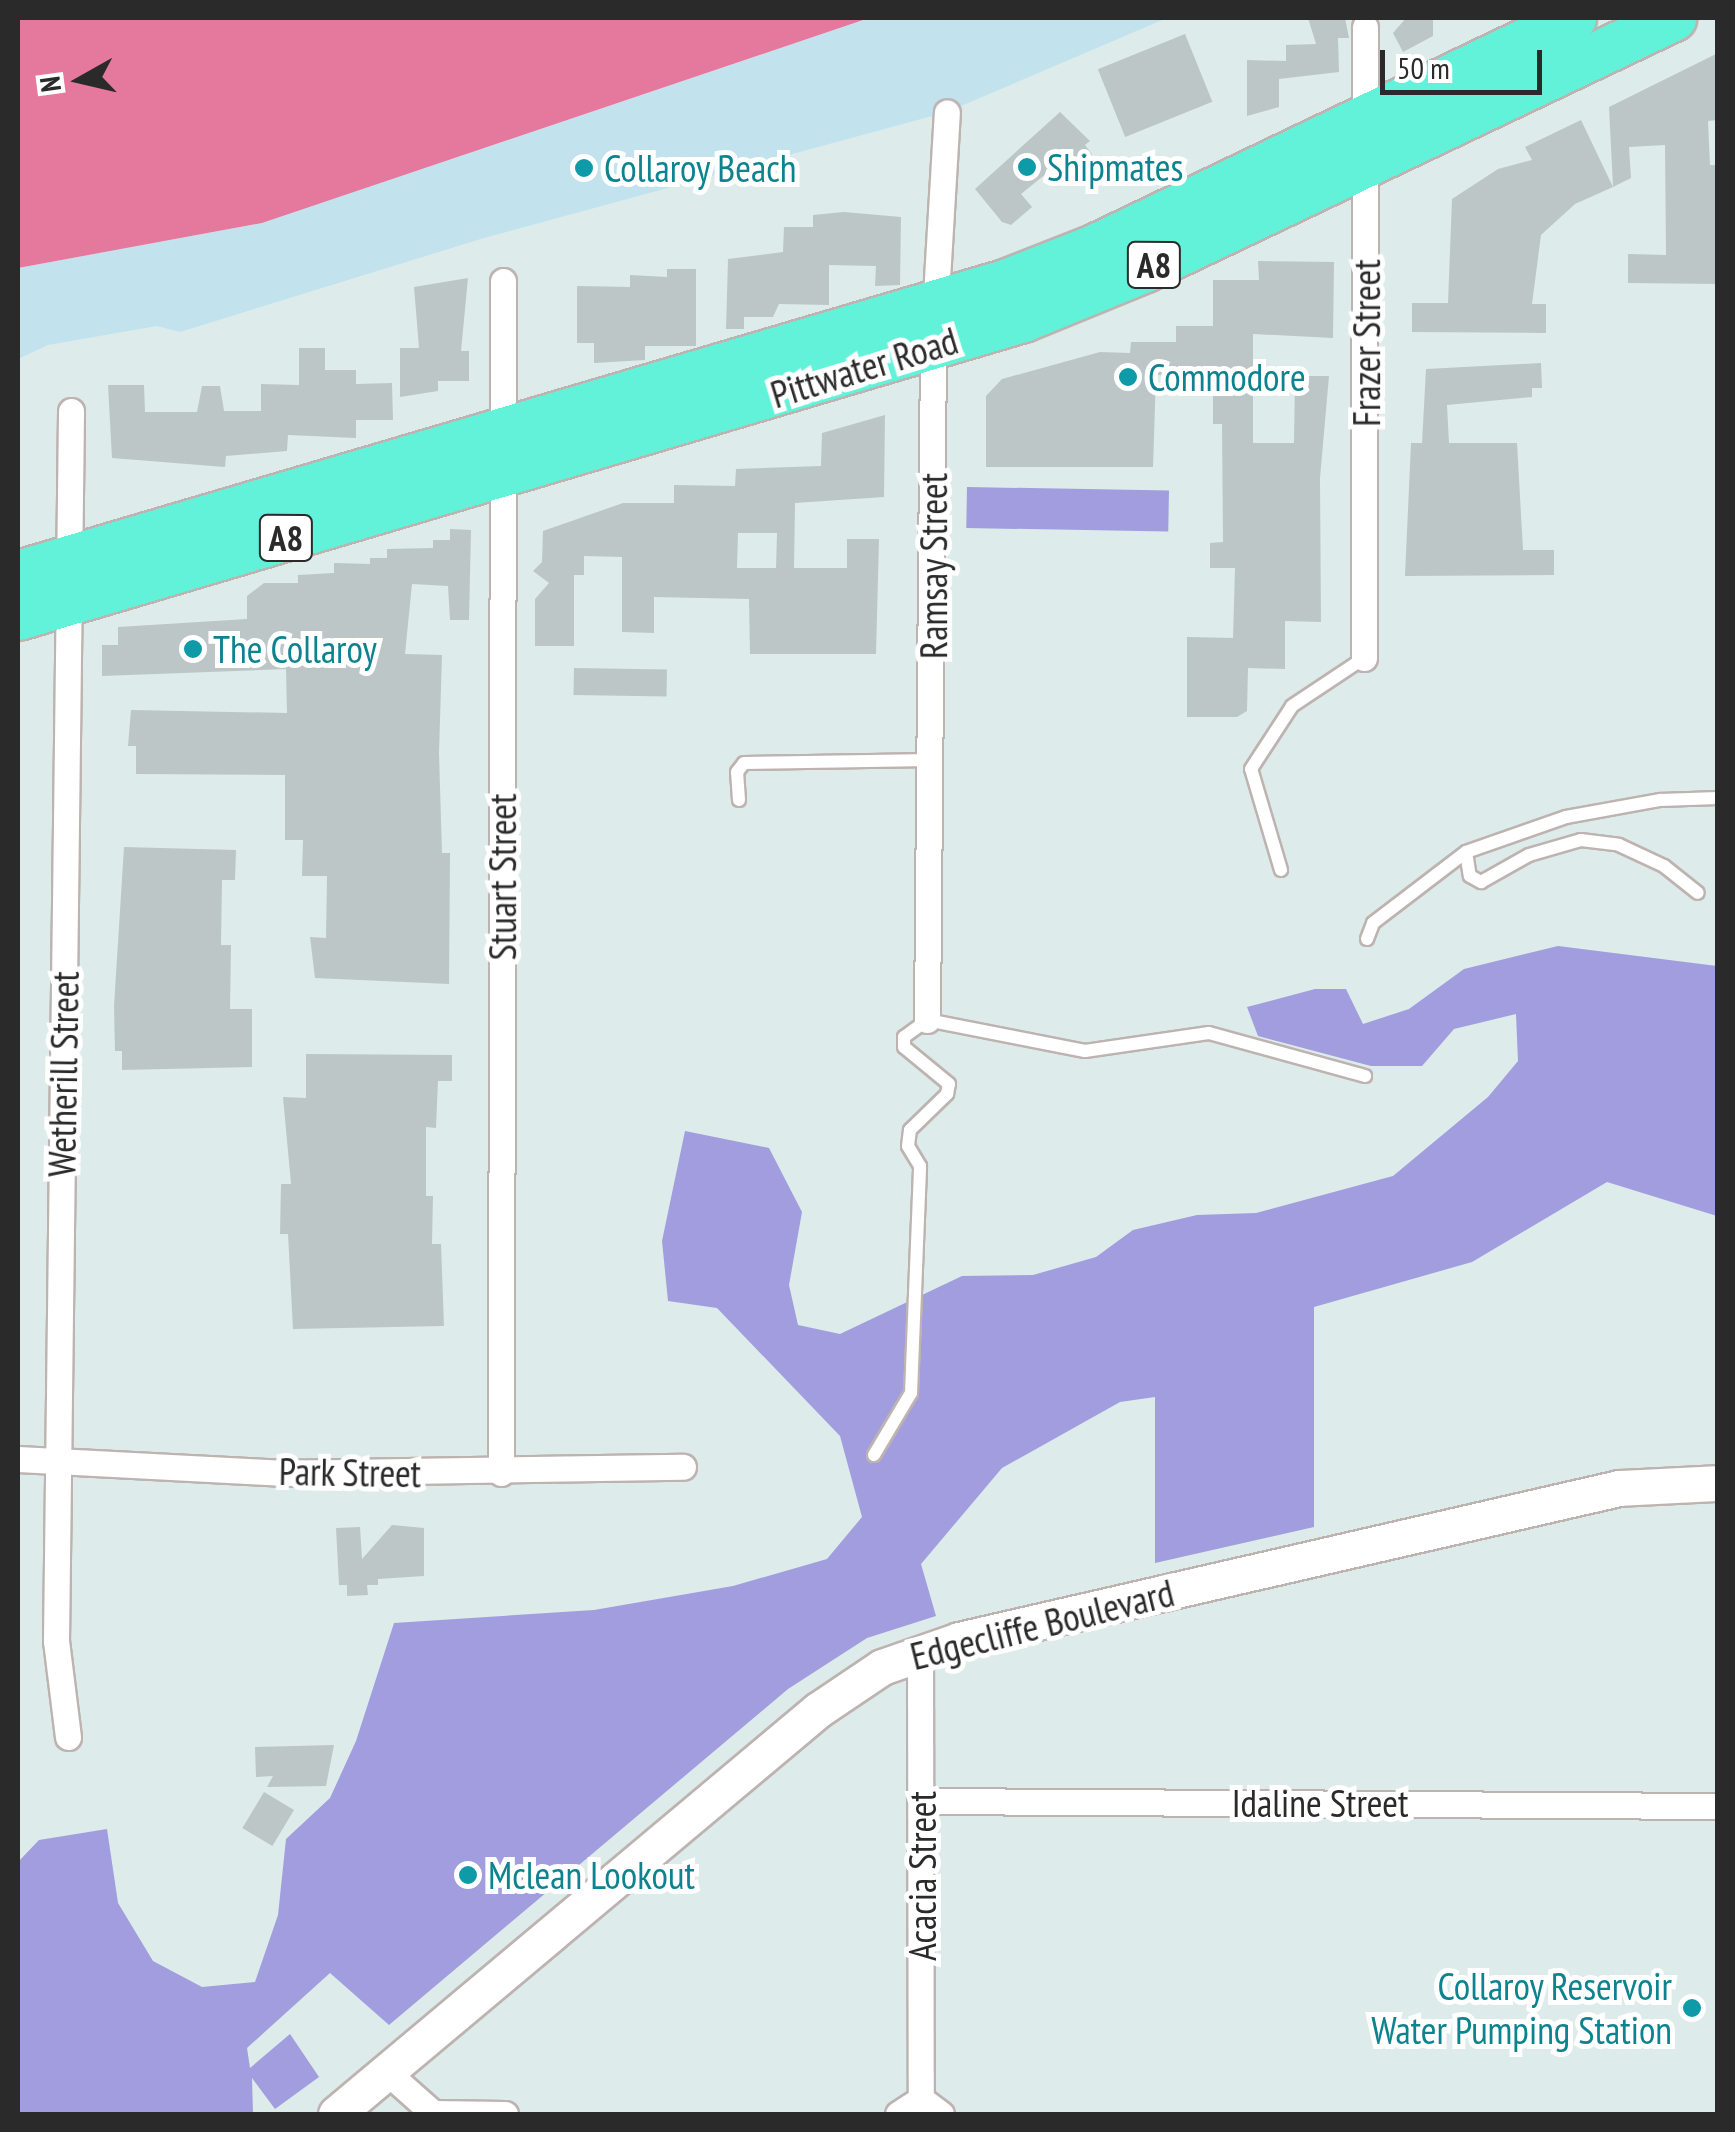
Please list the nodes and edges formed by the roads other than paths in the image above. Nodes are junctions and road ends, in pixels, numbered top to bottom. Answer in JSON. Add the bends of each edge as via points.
{"nodes":[{"id":1,"x":1573,"y":18,"type":"edge"},
{"id":2,"x":1673,"y":18,"type":"edge"},
{"id":3,"x":1365,"y":27,"type":"dead end"},
{"id":4,"x":947,"y":112,"type":"dead end"},
{"id":5,"x":1366,"y":117,"type":"junction"},
{"id":6,"x":1366,"y":162,"type":"junction"},
{"id":7,"x":502,"y":281,"type":"dead end"},
{"id":8,"x":933,"y":326,"type":"junction"},
{"id":9,"x":71,"y":411,"type":"dead end"},
{"id":10,"x":503,"y":452,"type":"junction"},
{"id":11,"x":69,"y":558,"type":"junction"},
{"id":12,"x":18,"y":573,"type":"edge"},
{"id":13,"x":68,"y":602,"type":"junction"},
{"id":14,"x":18,"y":617,"type":"edge"},
{"id":15,"x":1364,"y":658,"type":"joint"},
{"id":16,"x":933,"y":760,"type":"junction"},
{"id":17,"x":1718,"y":798,"type":"edge"},
{"id":18,"x":739,"y":800,"type":"dead end"},
{"id":19,"x":1466,"y":852,"type":"junction"},
{"id":20,"x":1281,"y":870,"type":"dead end"},
{"id":21,"x":1698,"y":893,"type":"dead end"},
{"id":22,"x":1367,"y":939,"type":"dead end"},
{"id":23,"x":927,"y":1020,"type":"junction"},
{"id":24,"x":1365,"y":1076,"type":"dead end"},
{"id":25,"x":874,"y":1454,"type":"dead end"},
{"id":26,"x":18,"y":1459,"type":"edge"},
{"id":27,"x":57,"y":1460,"type":"junction"},
{"id":28,"x":684,"y":1467,"type":"dead end"},
{"id":29,"x":501,"y":1473,"type":"junction"},
{"id":30,"x":1718,"y":1483,"type":"edge"},
{"id":31,"x":920,"y":1652,"type":"junction"},
{"id":32,"x":68,"y":1737,"type":"dead end"},
{"id":33,"x":924,"y":1801,"type":"junction"},
{"id":34,"x":1718,"y":1806,"type":"edge"},
{"id":35,"x":388,"y":2073,"type":"junction"},
{"id":36,"x":931,"y":2107,"type":"edge"},
{"id":37,"x":336,"y":2114,"type":"edge"},
{"id":38,"x":505,"y":2114,"type":"edge"},
{"id":39,"x":898,"y":2114,"type":"edge"}],
"edges":[{"from":1,"to":5,"type":"highway","name":"Pittwater Road","number":"A8"},
{"from":2,"to":6,"type":"highway","name":"Pittwater Road","number":"A8"},
{"from":3,"to":5,"type":"street","name":"Frazer Street"},
{"from":4,"to":8,"type":"street","name":"Ramsay Street"},
{"from":5,"to":6,"type":"street","name":"Frazer Street"},
{"from":5,"to":8,"type":"highway","name":"Pittwater Road","number":"A8"},
{"from":6,"to":8,"type":"highway","name":"Pittwater Road","number":"A8","via":[[1145,269],[1023,319]]},
{"from":6,"to":15,"type":"street","name":"Frazer Street"},
{"from":7,"to":10,"type":"street","name":"Stuart Street"},
{"from":8,"to":10,"type":"highway","name":"Pittwater Road","number":"A8"},
{"from":8,"to":16,"type":"street","name":"Ramsay Street"},
{"from":9,"to":11,"type":"street","name":"Wetherill Street"},
{"from":10,"to":11,"type":"highway","name":"Pittwater Road","number":"A8"},
{"from":10,"to":13,"type":"highway","name":"Pittwater Road","number":"A8"},
{"from":10,"to":29,"type":"street","name":"Stuart Street"},
{"from":11,"to":12,"type":"highway","name":"Pittwater Road","number":"A8"},
{"from":11,"to":13,"type":"street","name":"Wetherill Street"},
{"from":13,"to":14,"type":"highway","name":"Pittwater Road","number":"A8"},
{"from":13,"to":27,"type":"street","name":"Wetherill Street"},
{"from":15,"to":20,"type":"lane","via":[[1292,706],[1252,769]]},
{"from":16,"to":18,"type":"lane","via":[[744,763],[737,772]]},
{"from":16,"to":23,"type":"street","name":"Ramsay Street"},
{"from":17,"to":19,"type":"lane","via":[[1660,800],[1566,817]]},
{"from":19,"to":21,"type":"lane","via":[[1470,876],[1481,882],[1529,855],[1581,840],[1619,845],[1664,866]]},
{"from":19,"to":22,"type":"lane","via":[[1372,923]]},
{"from":23,"to":24,"type":"lane","via":[[1085,1051],[1123,1051],[1209,1033]]},
{"from":23,"to":25,"type":"lane","via":[[904,1037],[904,1047],[949,1084],[910,1130],[908,1146],[920,1166],[911,1392]]},
{"from":26,"to":27,"type":"street","name":"Park Street"},
{"from":27,"to":29,"type":"street","name":"Park Street","via":[[281,1473]]},
{"from":27,"to":32,"type":"street","name":"Wetherill Street","via":[[56,1642]]},
{"from":28,"to":29,"type":"street","name":"Park Street"},
{"from":30,"to":31,"type":"street","name":"Edgecliffe Boulevard","via":[[1619,1488]]},
{"from":31,"to":33,"type":"street","name":"Acacia Street"},
{"from":31,"to":35,"type":"street","name":"Edgecliffe Boulevard","via":[[882,1666],[818,1710]]},
{"from":33,"to":34,"type":"street","name":"Idaline Street"},
{"from":33,"to":36,"type":"street","name":"Acacia Street"},
{"from":35,"to":37,"type":"street","name":"Edgecliffe Boulevard"},
{"from":35,"to":38,"type":"street","via":[[433,2113]]},
{"from":36,"to":39,"type":"street"}]}
